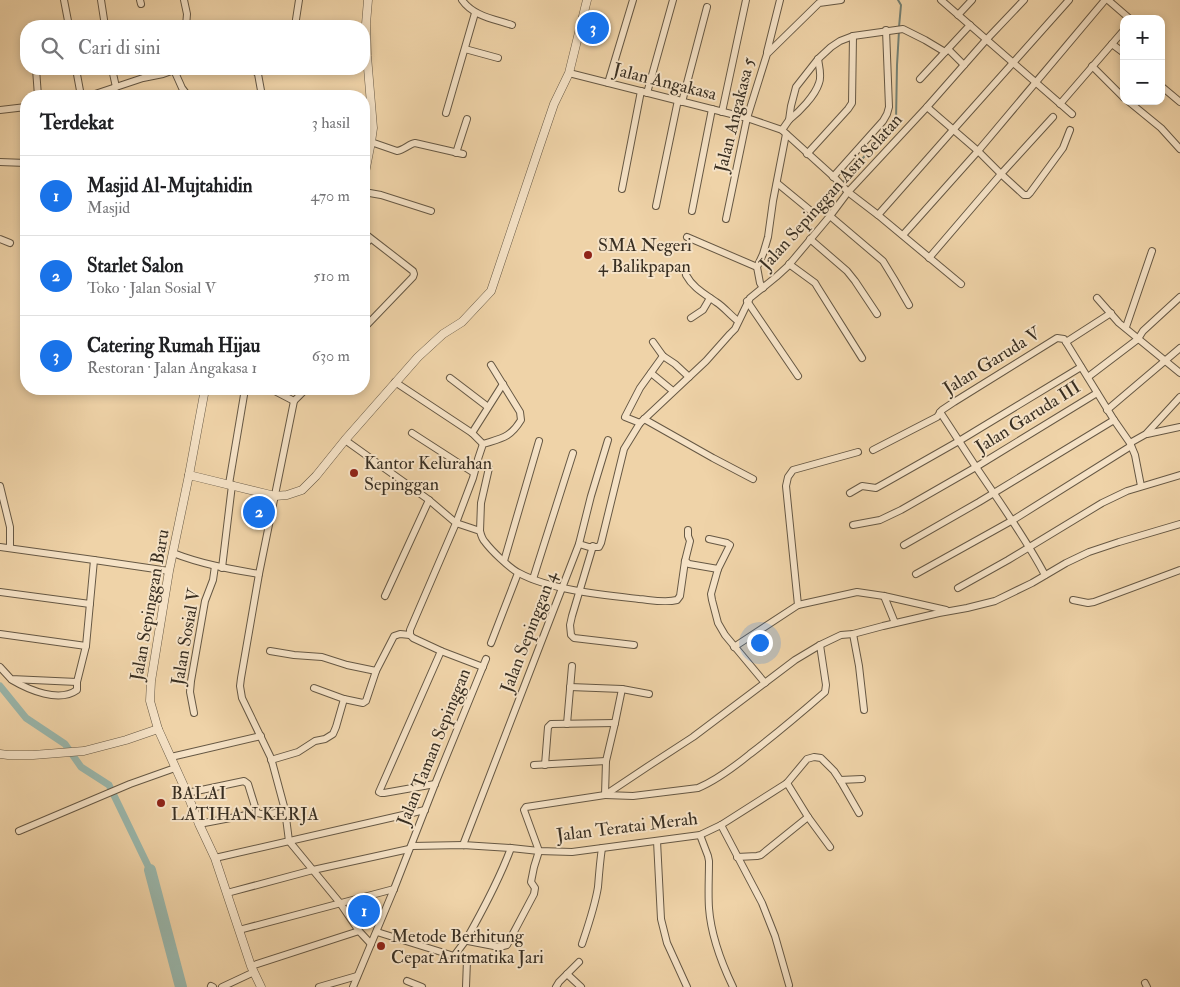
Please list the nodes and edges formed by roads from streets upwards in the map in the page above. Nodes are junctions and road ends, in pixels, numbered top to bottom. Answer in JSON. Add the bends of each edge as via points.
{"nodes":[{"id":1,"x":64,"y":0,"type":"edge"},
{"id":2,"x":101,"y":0,"type":"edge"},
{"id":3,"x":184,"y":0,"type":"edge"},
{"id":4,"x":299,"y":0,"type":"edge"},
{"id":5,"x":368,"y":0,"type":"edge"},
{"id":6,"x":462,"y":0,"type":"edge"},
{"id":7,"x":586,"y":0,"type":"edge"},
{"id":8,"x":633,"y":0,"type":"edge"},
{"id":9,"x":673,"y":0,"type":"edge"},
{"id":10,"x":746,"y":0,"type":"edge"},
{"id":11,"x":780,"y":0,"type":"edge"},
{"id":12,"x":841,"y":0,"type":"edge"},
{"id":13,"x":941,"y":0,"type":"edge"},
{"id":14,"x":972,"y":0,"type":"edge"},
{"id":15,"x":1024,"y":0,"type":"edge"},
{"id":16,"x":1069,"y":0,"type":"edge"},
{"id":17,"x":1107,"y":0,"type":"edge"},
{"id":18,"x":819,"y":2,"type":"edge"},
{"id":19,"x":707,"y":7,"type":"dead end"},
{"id":20,"x":476,"y":13,"type":"junction"},
{"id":21,"x":958,"y":15,"type":"junction"},
{"id":22,"x":1125,"y":15,"type":"edge"},
{"id":23,"x":68,"y":20,"type":"edge"},
{"id":24,"x":105,"y":20,"type":"edge"},
{"id":25,"x":186,"y":20,"type":"edge"},
{"id":26,"x":296,"y":20,"type":"edge"},
{"id":27,"x":366,"y":20,"type":"edge"},
{"id":28,"x":512,"y":24,"type":"dead end"},
{"id":29,"x":970,"y":25,"type":"junction"},
{"id":30,"x":886,"y":30,"type":"junction"},
{"id":31,"x":1120,"y":35,"type":"edge"},
{"id":32,"x":853,"y":36,"type":"junction"},
{"id":33,"x":986,"y":40,"type":"junction"},
{"id":34,"x":1112,"y":44,"type":"junction"},
{"id":35,"x":465,"y":49,"type":"junction"},
{"id":36,"x":1120,"y":50,"type":"edge"},
{"id":37,"x":947,"y":51,"type":"junction"},
{"id":38,"x":767,"y":54,"type":"junction"},
{"id":39,"x":498,"y":58,"type":"dead end"},
{"id":40,"x":818,"y":59,"type":"junction"},
{"id":41,"x":1013,"y":62,"type":"junction"},
{"id":42,"x":964,"y":65,"type":"junction"},
{"id":43,"x":1092,"y":66,"type":"junction"},
{"id":44,"x":568,"y":73,"type":"junction"},
{"id":45,"x":36,"y":75,"type":"edge"},
{"id":46,"x":77,"y":75,"type":"edge"},
{"id":47,"x":113,"y":75,"type":"edge"},
{"id":48,"x":155,"y":75,"type":"edge"},
{"id":49,"x":177,"y":75,"type":"edge"},
{"id":50,"x":258,"y":75,"type":"edge"},
{"id":51,"x":368,"y":75,"type":"edge"},
{"id":52,"x":920,"y":79,"type":"dead end"},
{"id":53,"x":608,"y":83,"type":"junction"},
{"id":54,"x":1036,"y":83,"type":"junction"},
{"id":55,"x":116,"y":87,"type":"junction"},
{"id":56,"x":1165,"y":89,"type":"edge"},
{"id":57,"x":38,"y":90,"type":"edge"},
{"id":58,"x":80,"y":90,"type":"edge"},
{"id":59,"x":107,"y":90,"type":"edge"},
{"id":60,"x":184,"y":90,"type":"edge"},
{"id":61,"x":261,"y":90,"type":"edge"},
{"id":62,"x":369,"y":90,"type":"edge"},
{"id":63,"x":644,"y":92,"type":"junction"},
{"id":64,"x":1120,"y":94,"type":"edge"},
{"id":65,"x":370,"y":99,"type":"edge"},
{"id":66,"x":680,"y":101,"type":"junction"},
{"id":67,"x":1180,"y":102,"type":"edge"},
{"id":68,"x":1060,"y":104,"type":"junction"},
{"id":69,"x":1133,"y":105,"type":"edge"},
{"id":70,"x":927,"y":107,"type":"junction"},
{"id":71,"x":20,"y":108,"type":"edge"},
{"id":72,"x":712,"y":109,"type":"junction"},
{"id":73,"x":0,"y":110,"type":"edge"},
{"id":74,"x":446,"y":112,"type":"dead end"},
{"id":75,"x":722,"y":112,"type":"junction"},
{"id":76,"x":1072,"y":114,"type":"dead end"},
{"id":77,"x":1053,"y":117,"type":"dead end"},
{"id":78,"x":747,"y":118,"type":"junction"},
{"id":79,"x":467,"y":119,"type":"dead end"},
{"id":80,"x":789,"y":120,"type":"junction"},
{"id":81,"x":372,"y":128,"type":"joint"},
{"id":82,"x":953,"y":130,"type":"junction"},
{"id":83,"x":1070,"y":130,"type":"dead end"},
{"id":84,"x":784,"y":132,"type":"junction"},
{"id":85,"x":371,"y":142,"type":"junction"},
{"id":86,"x":370,"y":147,"type":"edge"},
{"id":87,"x":1180,"y":149,"type":"edge"},
{"id":88,"x":978,"y":151,"type":"junction"},
{"id":89,"x":807,"y":154,"type":"junction"},
{"id":90,"x":0,"y":162,"type":"edge"},
{"id":91,"x":20,"y":163,"type":"edge"},
{"id":92,"x":1001,"y":174,"type":"junction"},
{"id":93,"x":834,"y":177,"type":"junction"},
{"id":94,"x":777,"y":183,"type":"junction"},
{"id":95,"x":622,"y":189,"type":"dead end"},
{"id":96,"x":847,"y":191,"type":"junction"},
{"id":97,"x":370,"y":193,"type":"edge"},
{"id":98,"x":656,"y":206,"type":"dead end"},
{"id":99,"x":431,"y":211,"type":"dead end"},
{"id":100,"x":692,"y":211,"type":"dead end"},
{"id":101,"x":811,"y":211,"type":"dead end"},
{"id":102,"x":878,"y":215,"type":"junction"},
{"id":103,"x":830,"y":216,"type":"junction"},
{"id":104,"x":726,"y":219,"type":"dead end"},
{"id":105,"x":903,"y":235,"type":"junction"},
{"id":106,"x":687,"y":237,"type":"dead end"},
{"id":107,"x":0,"y":239,"type":"edge"},
{"id":108,"x":370,"y":239,"type":"edge"},
{"id":109,"x":810,"y":239,"type":"junction"},
{"id":110,"x":10,"y":243,"type":"dead end"},
{"id":111,"x":1152,"y":251,"type":"dead end"},
{"id":112,"x":929,"y":258,"type":"junction"},
{"id":113,"x":789,"y":264,"type":"junction"},
{"id":114,"x":757,"y":268,"type":"junction"},
{"id":115,"x":686,"y":275,"type":"dead end"},
{"id":116,"x":960,"y":284,"type":"dead end"},
{"id":117,"x":761,"y":286,"type":"junction"},
{"id":118,"x":1180,"y":297,"type":"edge"},
{"id":119,"x":1097,"y":298,"type":"dead end"},
{"id":120,"x":713,"y":300,"type":"junction"},
{"id":121,"x":747,"y":301,"type":"junction"},
{"id":122,"x":909,"y":305,"type":"dead end"},
{"id":123,"x":1111,"y":313,"type":"junction"},
{"id":124,"x":877,"y":314,"type":"dead end"},
{"id":125,"x":691,"y":318,"type":"dead end"},
{"id":126,"x":738,"y":321,"type":"junction"},
{"id":127,"x":370,"y":322,"type":"edge"},
{"id":128,"x":1126,"y":327,"type":"junction"},
{"id":129,"x":1138,"y":339,"type":"junction"},
{"id":130,"x":1063,"y":340,"type":"junction"},
{"id":131,"x":653,"y":342,"type":"dead end"},
{"id":132,"x":1180,"y":348,"type":"edge"},
{"id":133,"x":663,"y":356,"type":"junction"},
{"id":134,"x":862,"y":358,"type":"dead end"},
{"id":135,"x":1166,"y":361,"type":"junction"},
{"id":136,"x":491,"y":365,"type":"dead end"},
{"id":137,"x":1081,"y":366,"type":"junction"},
{"id":138,"x":651,"y":373,"type":"junction"},
{"id":139,"x":1180,"y":373,"type":"edge"},
{"id":140,"x":689,"y":376,"type":"junction"},
{"id":141,"x":798,"y":376,"type":"dead end"},
{"id":142,"x":1088,"y":377,"type":"junction"},
{"id":143,"x":450,"y":378,"type":"dead end"},
{"id":144,"x":395,"y":382,"type":"junction"},
{"id":145,"x":503,"y":384,"type":"junction"},
{"id":146,"x":673,"y":392,"type":"junction"},
{"id":147,"x":1097,"y":393,"type":"junction"},
{"id":148,"x":204,"y":395,"type":"edge"},
{"id":149,"x":244,"y":395,"type":"edge"},
{"id":150,"x":282,"y":395,"type":"edge"},
{"id":151,"x":300,"y":395,"type":"edge"},
{"id":152,"x":1180,"y":397,"type":"edge"},
{"id":153,"x":294,"y":401,"type":"junction"},
{"id":154,"x":488,"y":408,"type":"junction"},
{"id":155,"x":1107,"y":410,"type":"junction"},
{"id":156,"x":940,"y":412,"type":"junction"},
{"id":157,"x":1114,"y":420,"type":"junction"},
{"id":158,"x":642,"y":421,"type":"junction"},
{"id":159,"x":1180,"y":427,"type":"edge"},
{"id":160,"x":412,"y":432,"type":"dead end"},
{"id":161,"x":472,"y":433,"type":"junction"},
{"id":162,"x":1146,"y":434,"type":"junction"},
{"id":163,"x":345,"y":440,"type":"junction"},
{"id":164,"x":608,"y":440,"type":"dead end"},
{"id":165,"x":539,"y":441,"type":"dead end"},
{"id":166,"x":959,"y":441,"type":"junction"},
{"id":167,"x":483,"y":444,"type":"junction"},
{"id":168,"x":1131,"y":445,"type":"junction"},
{"id":169,"x":873,"y":450,"type":"dead end"},
{"id":170,"x":858,"y":452,"type":"dead end"},
{"id":171,"x":573,"y":453,"type":"dead end"},
{"id":172,"x":976,"y":467,"type":"junction"},
{"id":173,"x":490,"y":468,"type":"dead end"},
{"id":174,"x":474,"y":473,"type":"junction"},
{"id":175,"x":189,"y":475,"type":"junction"},
{"id":176,"x":1180,"y":475,"type":"edge"},
{"id":177,"x":754,"y":479,"type":"dead end"},
{"id":178,"x":230,"y":484,"type":"junction"},
{"id":179,"x":0,"y":486,"type":"edge"},
{"id":180,"x":1141,"y":486,"type":"junction"},
{"id":181,"x":994,"y":492,"type":"junction"},
{"id":182,"x":850,"y":493,"type":"dead end"},
{"id":183,"x":275,"y":496,"type":"junction"},
{"id":184,"x":429,"y":500,"type":"junction"},
{"id":185,"x":1013,"y":520,"type":"junction"},
{"id":186,"x":456,"y":523,"type":"junction"},
{"id":187,"x":1180,"y":524,"type":"edge"},
{"id":188,"x":854,"y":525,"type":"dead end"},
{"id":189,"x":478,"y":530,"type":"junction"},
{"id":190,"x":688,"y":530,"type":"dead end"},
{"id":191,"x":708,"y":539,"type":"dead end"},
{"id":192,"x":579,"y":544,"type":"junction"},
{"id":193,"x":904,"y":545,"type":"dead end"},
{"id":194,"x":594,"y":546,"type":"junction"},
{"id":195,"x":1029,"y":546,"type":"junction"},
{"id":196,"x":0,"y":547,"type":"edge"},
{"id":197,"x":10,"y":548,"type":"junction"},
{"id":198,"x":173,"y":553,"type":"junction"},
{"id":199,"x":94,"y":560,"type":"junction"},
{"id":200,"x":504,"y":561,"type":"junction"},
{"id":201,"x":685,"y":561,"type":"junction"},
{"id":202,"x":215,"y":566,"type":"junction"},
{"id":203,"x":222,"y":568,"type":"junction"},
{"id":204,"x":718,"y":569,"type":"junction"},
{"id":205,"x":1180,"y":570,"type":"edge"},
{"id":206,"x":169,"y":571,"type":"junction"},
{"id":207,"x":518,"y":572,"type":"junction"},
{"id":208,"x":259,"y":574,"type":"junction"},
{"id":209,"x":916,"y":574,"type":"dead end"},
{"id":210,"x":1045,"y":575,"type":"junction"},
{"id":211,"x":533,"y":579,"type":"junction"},
{"id":212,"x":562,"y":587,"type":"junction"},
{"id":213,"x":958,"y":588,"type":"dead end"},
{"id":214,"x":580,"y":591,"type":"junction"},
{"id":215,"x":0,"y":592,"type":"edge"},
{"id":216,"x":385,"y":596,"type":"dead end"},
{"id":217,"x":884,"y":596,"type":"junction"},
{"id":218,"x":1073,"y":600,"type":"dead end"},
{"id":219,"x":90,"y":604,"type":"junction"},
{"id":220,"x":798,"y":605,"type":"junction"},
{"id":221,"x":950,"y":611,"type":"junction"},
{"id":222,"x":896,"y":623,"type":"junction"},
{"id":223,"x":0,"y":634,"type":"edge"},
{"id":224,"x":853,"y":634,"type":"junction"},
{"id":225,"x":410,"y":635,"type":"junction"},
{"id":226,"x":490,"y":643,"type":"dead end"},
{"id":227,"x":634,"y":645,"type":"dead end"},
{"id":228,"x":820,"y":645,"type":"junction"},
{"id":229,"x":86,"y":646,"type":"junction"},
{"id":230,"x":734,"y":647,"type":"junction"},
{"id":231,"x":270,"y":651,"type":"dead end"},
{"id":232,"x":441,"y":651,"type":"junction"},
{"id":233,"x":486,"y":659,"type":"dead end"},
{"id":234,"x":572,"y":666,"type":"dead end"},
{"id":235,"x":0,"y":667,"type":"edge"},
{"id":236,"x":483,"y":667,"type":"junction"},
{"id":237,"x":376,"y":672,"type":"junction"},
{"id":238,"x":11,"y":679,"type":"junction"},
{"id":239,"x":77,"y":682,"type":"junction"},
{"id":240,"x":765,"y":683,"type":"junction"},
{"id":241,"x":570,"y":687,"type":"junction"},
{"id":242,"x":314,"y":688,"type":"dead end"},
{"id":243,"x":622,"y":689,"type":"junction"},
{"id":244,"x":649,"y":694,"type":"dead end"},
{"id":245,"x":344,"y":699,"type":"junction"},
{"id":246,"x":864,"y":710,"type":"dead end"},
{"id":247,"x":194,"y":713,"type":"dead end"},
{"id":248,"x":615,"y":723,"type":"junction"},
{"id":249,"x":567,"y":724,"type":"junction"},
{"id":250,"x":158,"y":729,"type":"junction"},
{"id":251,"x":261,"y":736,"type":"junction"},
{"id":252,"x":0,"y":754,"type":"edge"},
{"id":253,"x":171,"y":757,"type":"junction"},
{"id":254,"x":271,"y":760,"type":"junction"},
{"id":255,"x":606,"y":762,"type":"junction"},
{"id":256,"x":534,"y":765,"type":"dead end"},
{"id":257,"x":545,"y":765,"type":"junction"},
{"id":258,"x":175,"y":768,"type":"junction"},
{"id":259,"x":862,"y":779,"type":"dead end"},
{"id":260,"x":840,"y":780,"type":"junction"},
{"id":261,"x":786,"y":783,"type":"junction"},
{"id":262,"x":435,"y":784,"type":"junction"},
{"id":263,"x":187,"y":793,"type":"junction"},
{"id":264,"x":605,"y":795,"type":"junction"},
{"id":265,"x":284,"y":810,"type":"junction"},
{"id":266,"x":425,"y":810,"type":"junction"},
{"id":267,"x":257,"y":812,"type":"junction"},
{"id":268,"x":859,"y":813,"type":"dead end"},
{"id":269,"x":808,"y":817,"type":"junction"},
{"id":270,"x":200,"y":824,"type":"junction"},
{"id":271,"x":721,"y":825,"type":"junction"},
{"id":272,"x":19,"y":832,"type":"dead end"},
{"id":273,"x":700,"y":835,"type":"junction"},
{"id":274,"x":289,"y":841,"type":"junction"},
{"id":275,"x":657,"y":841,"type":"junction"},
{"id":276,"x":463,"y":845,"type":"junction"},
{"id":277,"x":830,"y":847,"type":"dead end"},
{"id":278,"x":410,"y":848,"type":"junction"},
{"id":279,"x":511,"y":848,"type":"junction"},
{"id":280,"x":602,"y":848,"type":"junction"},
{"id":281,"x":539,"y":852,"type":"junction"},
{"id":282,"x":737,"y":857,"type":"junction"},
{"id":283,"x":215,"y":858,"type":"junction"},
{"id":284,"x":313,"y":870,"type":"junction"},
{"id":285,"x":394,"y":889,"type":"junction"},
{"id":286,"x":226,"y":893,"type":"junction"},
{"id":287,"x":340,"y":903,"type":"junction"},
{"id":288,"x":239,"y":930,"type":"junction"},
{"id":289,"x":360,"y":931,"type":"junction"},
{"id":290,"x":377,"y":932,"type":"junction"},
{"id":291,"x":466,"y":940,"type":"junction"},
{"id":292,"x":372,"y":944,"type":"junction"},
{"id":293,"x":582,"y":944,"type":"dead end"},
{"id":294,"x":454,"y":956,"type":"junction"},
{"id":295,"x":579,"y":962,"type":"dead end"},
{"id":296,"x":252,"y":969,"type":"junction"},
{"id":297,"x":567,"y":974,"type":"junction"},
{"id":298,"x":356,"y":976,"type":"junction"},
{"id":299,"x":407,"y":981,"type":"dead end"},
{"id":300,"x":790,"y":985,"type":"dead end"},
{"id":301,"x":222,"y":987,"type":"edge"},
{"id":302,"x":261,"y":987,"type":"edge"},
{"id":303,"x":319,"y":987,"type":"edge"},
{"id":304,"x":353,"y":987,"type":"edge"},
{"id":305,"x":422,"y":987,"type":"edge"},
{"id":306,"x":466,"y":987,"type":"edge"},
{"id":307,"x":556,"y":987,"type":"edge"},
{"id":308,"x":581,"y":987,"type":"edge"},
{"id":309,"x":687,"y":987,"type":"edge"},
{"id":310,"x":733,"y":987,"type":"edge"}],
"edges":[{"from":1,"to":23,"type":"street"},
{"from":2,"to":24,"type":"street"},
{"from":3,"to":25,"type":"street"},
{"from":4,"to":26,"type":"street"},
{"from":5,"to":27,"type":"street"},
{"from":6,"to":20,"type":"street"},
{"from":7,"to":44,"type":"street"},
{"from":8,"to":53,"type":"street"},
{"from":9,"to":63,"type":"street"},
{"from":10,"to":75,"type":"street"},
{"from":11,"to":38,"type":"street"},
{"from":12,"to":18,"type":"street","name":"Jalan Angakasa 5"},
{"from":13,"to":21,"type":"street"},
{"from":14,"to":21,"type":"street"},
{"from":15,"to":33,"type":"street","name":"Jalan Sepinggan Asri Selatan"},
{"from":16,"to":41,"type":"street"},
{"from":17,"to":22,"type":"street"},
{"from":17,"to":54,"type":"street"},
{"from":18,"to":38,"type":"street","name":"Jalan Angakasa 5"},
{"from":19,"to":66,"type":"street"},
{"from":20,"to":28,"type":"street"},
{"from":20,"to":35,"type":"street"},
{"from":21,"to":29,"type":"street"},
{"from":29,"to":33,"type":"street"},
{"from":29,"to":37,"type":"street"},
{"from":30,"to":32,"type":"street"},
{"from":30,"to":37,"type":"street","via":[[903,29]]},
{"from":30,"to":93,"type":"street","via":[[888,114]]},
{"from":31,"to":34,"type":"street"},
{"from":32,"to":40,"type":"street","via":[[840,41]]},
{"from":32,"to":89,"type":"street","via":[[852,103]]},
{"from":33,"to":41,"type":"street"},
{"from":33,"to":42,"type":"street","name":"Jalan Sepinggan Asri Selatan"},
{"from":34,"to":36,"type":"street"},
{"from":34,"to":43,"type":"street"},
{"from":35,"to":39,"type":"street"},
{"from":35,"to":74,"type":"street"},
{"from":37,"to":42,"type":"street"},
{"from":37,"to":52,"type":"street"},
{"from":38,"to":78,"type":"street","name":"Jalan Angakasa 5"},
{"from":40,"to":80,"type":"street","via":[[796,86]]},
{"from":40,"to":80,"type":"street","via":[[820,83],[805,105]]},
{"from":41,"to":54,"type":"street"},
{"from":41,"to":82,"type":"street"},
{"from":42,"to":70,"type":"street","name":"Jalan Sepinggan Asri Selatan"},
{"from":43,"to":64,"type":"street"},
{"from":43,"to":68,"type":"street"},
{"from":44,"to":53,"type":"street","name":"Jalan Angakasa"},
{"from":44,"to":144,"type":"street","via":[[554,104],[490,291],[462,322],[418,357]]},
{"from":45,"to":57,"type":"street"},
{"from":46,"to":58,"type":"street"},
{"from":47,"to":55,"type":"street"},
{"from":48,"to":55,"type":"street"},
{"from":49,"to":60,"type":"street"},
{"from":50,"to":61,"type":"street"},
{"from":51,"to":62,"type":"street"},
{"from":53,"to":63,"type":"street","name":"Jalan Angakasa"},
{"from":54,"to":68,"type":"street"},
{"from":54,"to":88,"type":"street"},
{"from":55,"to":59,"type":"street"},
{"from":56,"to":67,"type":"street"},
{"from":63,"to":66,"type":"street","name":"Jalan Angakasa"},
{"from":63,"to":95,"type":"street"},
{"from":65,"to":81,"type":"street"},
{"from":66,"to":72,"type":"street","name":"Jalan Angakasa"},
{"from":66,"to":98,"type":"street"},
{"from":68,"to":76,"type":"street"},
{"from":69,"to":87,"type":"street"},
{"from":70,"to":82,"type":"street"},
{"from":70,"to":96,"type":"street","name":"Jalan Sepinggan Asri Selatan"},
{"from":71,"to":73,"type":"street"},
{"from":72,"to":75,"type":"street","name":"Jalan Angakasa"},
{"from":72,"to":100,"type":"street"},
{"from":75,"to":78,"type":"street","name":"Jalan Angakasa"},
{"from":77,"to":92,"type":"street"},
{"from":78,"to":84,"type":"street","name":"Jalan Angakasa"},
{"from":78,"to":104,"type":"street","name":"Jalan Angakasa 5"},
{"from":79,"to":85,"type":"street","via":[[459,153],[415,143],[397,151]]},
{"from":80,"to":84,"type":"street"},
{"from":81,"to":85,"type":"street"},
{"from":82,"to":88,"type":"street"},
{"from":82,"to":102,"type":"street"},
{"from":83,"to":92,"type":"street","via":[[1063,148],[1028,195]]},
{"from":84,"to":89,"type":"street"},
{"from":84,"to":94,"type":"street"},
{"from":85,"to":86,"type":"street"},
{"from":88,"to":92,"type":"street"},
{"from":88,"to":105,"type":"street"},
{"from":89,"to":93,"type":"street"},
{"from":90,"to":91,"type":"street"},
{"from":92,"to":112,"type":"street"},
{"from":93,"to":96,"type":"street"},
{"from":94,"to":101,"type":"street"},
{"from":94,"to":114,"type":"street","via":[[768,237]]},
{"from":96,"to":102,"type":"street"},
{"from":96,"to":103,"type":"street","name":"Jalan Sepinggan Asri Selatan"},
{"from":97,"to":99,"type":"street"},
{"from":102,"to":105,"type":"street"},
{"from":103,"to":109,"type":"street","name":"Jalan Sepinggan Asri Selatan"},
{"from":103,"to":122,"type":"street","via":[[883,261]]},
{"from":105,"to":112,"type":"street"},
{"from":106,"to":114,"type":"street"},
{"from":107,"to":110,"type":"street"},
{"from":108,"to":127,"type":"street","via":[[414,274]]},
{"from":109,"to":113,"type":"street","name":"Jalan Sepinggan Asri Selatan"},
{"from":109,"to":124,"type":"street","via":[[847,271]]},
{"from":111,"to":128,"type":"street"},
{"from":112,"to":116,"type":"street"},
{"from":113,"to":117,"type":"street","name":"Jalan Sepinggan Asri Selatan"},
{"from":113,"to":134,"type":"street","via":[[815,283]]},
{"from":114,"to":117,"type":"street"},
{"from":115,"to":120,"type":"street","via":[[695,288]]},
{"from":117,"to":121,"type":"street","name":"Jalan Sepinggan Asri Selatan"},
{"from":118,"to":129,"type":"street"},
{"from":119,"to":123,"type":"street"},
{"from":120,"to":125,"type":"street"},
{"from":120,"to":126,"type":"street"},
{"from":121,"to":126,"type":"street","name":"Jalan Sepinggan Asri Selatan"},
{"from":121,"to":141,"type":"street"},
{"from":123,"to":128,"type":"street"},
{"from":123,"to":130,"type":"street","name":"Jalan Garuda V"},
{"from":126,"to":140,"type":"street","name":"Jalan Sepinggan Asri Selatan","via":[[735,329]]},
{"from":128,"to":129,"type":"street"},
{"from":129,"to":135,"type":"street"},
{"from":129,"to":142,"type":"street"},
{"from":130,"to":137,"type":"street"},
{"from":130,"to":156,"type":"street","name":"Jalan Garuda V","via":[[1057,338]]},
{"from":131,"to":133,"type":"street"},
{"from":132,"to":135,"type":"street"},
{"from":133,"to":138,"type":"street"},
{"from":133,"to":140,"type":"street"},
{"from":135,"to":139,"type":"street"},
{"from":135,"to":155,"type":"street"},
{"from":136,"to":145,"type":"street"},
{"from":137,"to":142,"type":"street"},
{"from":137,"to":166,"type":"street"},
{"from":138,"to":146,"type":"street"},
{"from":138,"to":158,"type":"street","via":[[625,417]]},
{"from":140,"to":146,"type":"street","name":"Jalan Sepinggan Asri Selatan"},
{"from":142,"to":147,"type":"street"},
{"from":143,"to":154,"type":"street"},
{"from":144,"to":161,"type":"street"},
{"from":144,"to":163,"type":"street"},
{"from":145,"to":154,"type":"street"},
{"from":145,"to":167,"type":"street","via":[[520,412],[521,420],[507,436]]},
{"from":146,"to":158,"type":"street","name":"Jalan Sepinggan Asri Selatan"},
{"from":147,"to":155,"type":"street"},
{"from":147,"to":172,"type":"street","name":"Jalan Garuda III"},
{"from":148,"to":175,"type":"street","name":"Jalan Sepinggan Baru"},
{"from":149,"to":178,"type":"street"},
{"from":150,"to":153,"type":"street"},
{"from":151,"to":153,"type":"street"},
{"from":152,"to":162,"type":"street"},
{"from":153,"to":183,"type":"street"},
{"from":154,"to":161,"type":"street"},
{"from":155,"to":157,"type":"street"},
{"from":156,"to":166,"type":"street"},
{"from":156,"to":169,"type":"street","name":"Jalan Garuda V","via":[[937,417]]},
{"from":157,"to":168,"type":"street"},
{"from":157,"to":181,"type":"street"},
{"from":158,"to":177,"type":"street","via":[[677,436]]},
{"from":158,"to":194,"type":"street","name":"Jalan Sepinggan Asri Selatan","via":[[624,449],[601,543],[599,547]]},
{"from":159,"to":162,"type":"street"},
{"from":160,"to":174,"type":"street"},
{"from":161,"to":167,"type":"street"},
{"from":162,"to":168,"type":"street"},
{"from":163,"to":183,"type":"street","via":[[302,490]]},
{"from":163,"to":184,"type":"street"},
{"from":164,"to":192,"type":"street","name":"Jalan Sepinggan 4"},
{"from":165,"to":200,"type":"street"},
{"from":166,"to":172,"type":"street"},
{"from":166,"to":182,"type":"street","via":[[879,487],[862,486]]},
{"from":167,"to":174,"type":"street"},
{"from":168,"to":180,"type":"street"},
{"from":168,"to":185,"type":"street"},
{"from":170,"to":220,"type":"street","via":[[793,470],[788,476],[786,486]]},
{"from":171,"to":211,"type":"street"},
{"from":172,"to":181,"type":"street"},
{"from":172,"to":188,"type":"street","name":"Jalan Garuda III","via":[[888,517]]},
{"from":173,"to":189,"type":"street"},
{"from":174,"to":186,"type":"street"},
{"from":175,"to":178,"type":"street"},
{"from":175,"to":198,"type":"street","name":"Jalan Sepinggan Baru"},
{"from":176,"to":180,"type":"street"},
{"from":178,"to":183,"type":"street"},
{"from":178,"to":203,"type":"street"},
{"from":179,"to":197,"type":"street","via":[[10,527]]},
{"from":180,"to":195,"type":"street","via":[[1102,503]]},
{"from":181,"to":185,"type":"street"},
{"from":181,"to":193,"type":"street"},
{"from":183,"to":208,"type":"street"},
{"from":184,"to":186,"type":"street"},
{"from":184,"to":216,"type":"street"},
{"from":185,"to":195,"type":"street"},
{"from":185,"to":209,"type":"street"},
{"from":186,"to":189,"type":"street"},
{"from":186,"to":225,"type":"street"},
{"from":187,"to":210,"type":"street","via":[[1089,552]]},
{"from":189,"to":200,"type":"street"},
{"from":190,"to":201,"type":"street","via":[[690,541]]},
{"from":191,"to":204,"type":"street","via":[[730,545]]},
{"from":192,"to":194,"type":"street"},
{"from":192,"to":212,"type":"street","name":"Jalan Sepinggan 4"},
{"from":194,"to":214,"type":"street"},
{"from":195,"to":210,"type":"street"},
{"from":195,"to":213,"type":"street"},
{"from":196,"to":197,"type":"street"},
{"from":197,"to":199,"type":"street"},
{"from":198,"to":202,"type":"street"},
{"from":198,"to":206,"type":"street","name":"Jalan Sepinggan Baru"},
{"from":199,"to":206,"type":"street"},
{"from":199,"to":219,"type":"street"},
{"from":200,"to":207,"type":"street"},
{"from":201,"to":204,"type":"street"},
{"from":201,"to":214,"type":"street","via":[[677,600]]},
{"from":202,"to":203,"type":"street"},
{"from":202,"to":247,"type":"street","name":"Jalan Sosial V","via":[[205,600],[191,681]]},
{"from":203,"to":208,"type":"street"},
{"from":204,"to":230,"type":"street","via":[[712,600],[718,623]]},
{"from":205,"to":218,"type":"street","via":[[1094,602]]},
{"from":206,"to":250,"type":"street","name":"Jalan Sepinggan Baru","via":[[150,682],[150,701]]},
{"from":207,"to":211,"type":"street"},
{"from":207,"to":226,"type":"street"},
{"from":208,"to":251,"type":"street","via":[[240,686],[242,698]]},
{"from":210,"to":221,"type":"street","via":[[995,601]]},
{"from":211,"to":212,"type":"street"},
{"from":212,"to":214,"type":"street"},
{"from":212,"to":276,"type":"street","name":"Jalan Sepinggan 4"},
{"from":214,"to":227,"type":"street","via":[[570,625],[571,635]]},
{"from":215,"to":219,"type":"street"},
{"from":217,"to":220,"type":"street","via":[[857,592]]},
{"from":217,"to":221,"type":"street"},
{"from":217,"to":222,"type":"street"},
{"from":219,"to":229,"type":"street"},
{"from":220,"to":230,"type":"street"},
{"from":221,"to":222,"type":"street"},
{"from":222,"to":224,"type":"street"},
{"from":223,"to":229,"type":"street"},
{"from":224,"to":228,"type":"street","via":[[841,635]]},
{"from":224,"to":246,"type":"street"},
{"from":225,"to":232,"type":"street","name":"Jalan Taman Sepinggan"},
{"from":225,"to":237,"type":"street","via":[[394,636]]},
{"from":228,"to":240,"type":"street"},
{"from":228,"to":264,"type":"street","via":[[825,692],[735,766],[698,788],[633,796]]},
{"from":229,"to":239,"type":"street"},
{"from":230,"to":240,"type":"street"},
{"from":231,"to":237,"type":"street","via":[[322,657]]},
{"from":232,"to":236,"type":"street","name":"Jalan Taman Sepinggan"},
{"from":232,"to":262,"type":"street","via":[[379,792]]},
{"from":233,"to":236,"type":"street"},
{"from":234,"to":241,"type":"street"},
{"from":235,"to":238,"type":"street"},
{"from":236,"to":262,"type":"street","name":"Jalan Taman Sepinggan"},
{"from":237,"to":245,"type":"street","via":[[364,703]]},
{"from":238,"to":239,"type":"street"},
{"from":238,"to":239,"type":"street","via":[[30,690],[52,695],[72,694],[78,690]]},
{"from":240,"to":264,"type":"street","via":[[693,738]]},
{"from":241,"to":243,"type":"street"},
{"from":241,"to":249,"type":"street"},
{"from":242,"to":245,"type":"street"},
{"from":243,"to":244,"type":"street"},
{"from":243,"to":248,"type":"street"},
{"from":245,"to":254,"type":"street","via":[[333,734],[298,752]]},
{"from":248,"to":249,"type":"street"},
{"from":248,"to":255,"type":"street"},
{"from":249,"to":257,"type":"street","via":[[548,727]]},
{"from":250,"to":252,"type":"street","via":[[84,751]]},
{"from":250,"to":253,"type":"street","name":"Jalan Sepinggan Baru"},
{"from":251,"to":253,"type":"street"},
{"from":251,"to":254,"type":"street"},
{"from":253,"to":258,"type":"street","name":"Jalan Sepinggan Baru"},
{"from":254,"to":265,"type":"street"},
{"from":255,"to":257,"type":"street"},
{"from":255,"to":264,"type":"street"},
{"from":256,"to":257,"type":"street"},
{"from":258,"to":263,"type":"street","name":"Jalan Sepinggan Baru"},
{"from":258,"to":272,"type":"street"},
{"from":259,"to":260,"type":"street"},
{"from":260,"to":261,"type":"street","name":"Jalan Teratai Merah","via":[[821,758],[814,757],[807,759]]},
{"from":260,"to":268,"type":"street"},
{"from":261,"to":269,"type":"street"},
{"from":261,"to":271,"type":"street","name":"Jalan Teratai Merah"},
{"from":262,"to":266,"type":"street","name":"Jalan Taman Sepinggan"},
{"from":263,"to":267,"type":"street","via":[[244,781],[248,784]]},
{"from":263,"to":270,"type":"street","name":"Jalan Sepinggan Baru"},
{"from":264,"to":281,"type":"street","via":[[524,808]]},
{"from":265,"to":267,"type":"street","via":[[272,814]]},
{"from":265,"to":274,"type":"street"},
{"from":266,"to":274,"type":"street"},
{"from":266,"to":278,"type":"street","name":"Jalan Taman Sepinggan"},
{"from":267,"to":270,"type":"street"},
{"from":269,"to":277,"type":"street"},
{"from":269,"to":282,"type":"street","via":[[761,855]]},
{"from":270,"to":283,"type":"street","name":"Jalan Sepinggan Baru"},
{"from":271,"to":273,"type":"street","name":"Jalan Teratai Merah"},
{"from":271,"to":282,"type":"street"},
{"from":273,"to":275,"type":"street","name":"Jalan Teratai Merah"},
{"from":273,"to":310,"type":"street","via":[[709,861],[709,909],[714,938]]},
{"from":274,"to":283,"type":"street"},
{"from":274,"to":284,"type":"street"},
{"from":275,"to":280,"type":"street","name":"Jalan Teratai Merah"},
{"from":275,"to":309,"type":"street","via":[[661,919],[667,943]]},
{"from":276,"to":278,"type":"street","name":"Jalan Teratai Merah"},
{"from":276,"to":279,"type":"street","name":"Jalan Teratai Merah"},
{"from":278,"to":284,"type":"street","name":"Jalan Teratai Merah"},
{"from":278,"to":285,"type":"street","name":"Jalan Taman Sepinggan"},
{"from":279,"to":281,"type":"street","name":"Jalan Teratai Merah"},
{"from":279,"to":291,"type":"street","via":[[502,873]]},
{"from":280,"to":281,"type":"street","name":"Jalan Teratai Merah"},
{"from":280,"to":293,"type":"street","via":[[598,888]]},
{"from":281,"to":291,"type":"street","via":[[531,882],[534,894],[507,945],[499,947]]},
{"from":282,"to":300,"type":"street","via":[[762,903]]},
{"from":283,"to":286,"type":"street","name":"Jalan Sepinggan Baru"},
{"from":284,"to":286,"type":"street","name":"Jalan Teratai Merah"},
{"from":284,"to":287,"type":"street"},
{"from":285,"to":287,"type":"street"},
{"from":285,"to":290,"type":"street","name":"Jalan Taman Sepinggan"},
{"from":286,"to":288,"type":"street","name":"Jalan Sepinggan Baru"},
{"from":287,"to":288,"type":"street"},
{"from":287,"to":289,"type":"street"},
{"from":288,"to":296,"type":"street","name":"Jalan Sepinggan Baru"},
{"from":289,"to":292,"type":"street"},
{"from":289,"to":296,"type":"street"},
{"from":290,"to":292,"type":"street","name":"Jalan Taman Sepinggan"},
{"from":290,"to":294,"type":"street"},
{"from":291,"to":294,"type":"street"},
{"from":292,"to":298,"type":"street","name":"Jalan Taman Sepinggan"},
{"from":294,"to":306,"type":"street","via":[[467,960]]},
{"from":295,"to":297,"type":"street"},
{"from":296,"to":301,"type":"street"},
{"from":296,"to":302,"type":"street","name":"Jalan Sepinggan Baru"},
{"from":297,"to":307,"type":"street"},
{"from":297,"to":308,"type":"street"},
{"from":298,"to":303,"type":"street"},
{"from":298,"to":304,"type":"street","name":"Jalan Taman Sepinggan"},
{"from":299,"to":305,"type":"street"}]}
